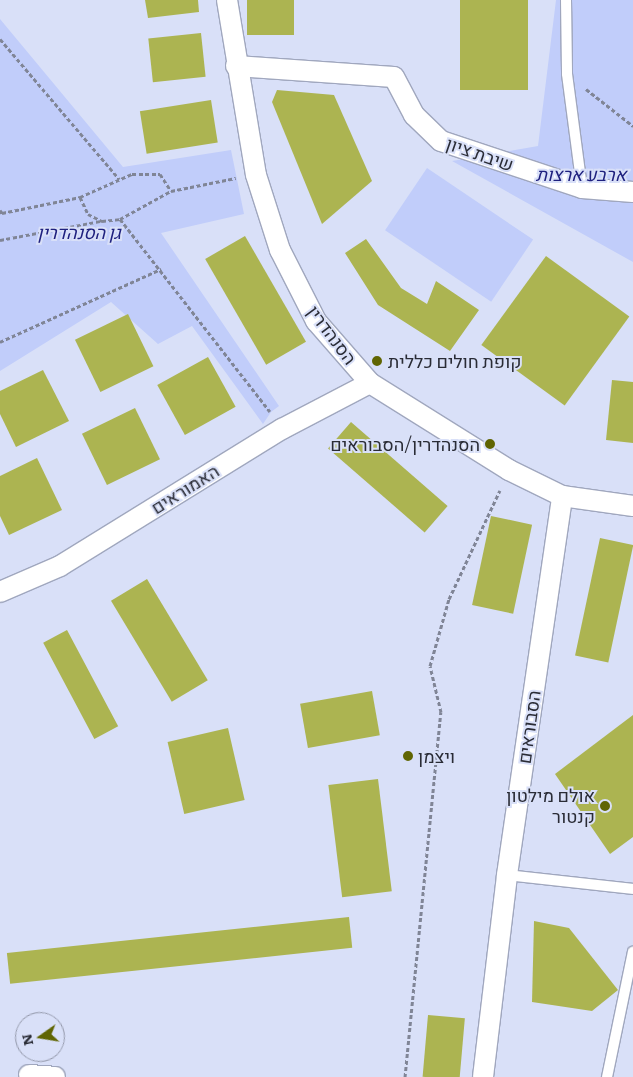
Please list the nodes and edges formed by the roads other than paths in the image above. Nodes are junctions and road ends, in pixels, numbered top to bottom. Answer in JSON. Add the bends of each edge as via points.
{"nodes":[{"id":1,"x":227,"y":0,"type":"edge"},
{"id":2,"x":566,"y":0,"type":"edge"},
{"id":3,"x":236,"y":66,"type":"junction"},
{"id":4,"x":582,"y":188,"type":"junction"},
{"id":5,"x":633,"y":192,"type":"edge"},
{"id":6,"x":370,"y":384,"type":"junction"},
{"id":7,"x":562,"y":496,"type":"junction"},
{"id":8,"x":633,"y":506,"type":"edge"},
{"id":9,"x":0,"y":592,"type":"edge"},
{"id":10,"x":507,"y":875,"type":"junction"},
{"id":11,"x":633,"y":890,"type":"edge"},
{"id":12,"x":633,"y":952,"type":"edge"},
{"id":13,"x":29,"y":1075,"type":"dead end"},
{"id":14,"x":55,"y":1077,"type":"edge"},
{"id":15,"x":483,"y":1077,"type":"edge"},
{"id":16,"x":607,"y":1077,"type":"edge"}],
"edges":[{"from":1,"to":3,"type":"street","name":"הסנהדרין"},
{"from":2,"to":4,"type":"lane","via":[[567,74]]},
{"from":3,"to":4,"type":"street","name":"שיבת ציון","via":[[394,77],[414,114],[441,142]]},
{"from":3,"to":6,"type":"street","name":"הסנהדרין","via":[[256,176],[280,250],[316,321]]},
{"from":4,"to":5,"type":"street","name":"שיבת ציון"},
{"from":6,"to":7,"type":"street","name":"הסנהדרין","via":[[509,470]]},
{"from":6,"to":9,"type":"street","name":"האמוראים","via":[[282,429],[60,566]]},
{"from":7,"to":8,"type":"street","name":"הסנהדרין"},
{"from":7,"to":10,"type":"street","name":"הסבוראים"},
{"from":10,"to":11,"type":"lane"},
{"from":10,"to":15,"type":"street","name":"הסבוראים"},
{"from":12,"to":16,"type":"lane"},
{"from":13,"to":14,"type":"street"}]}
